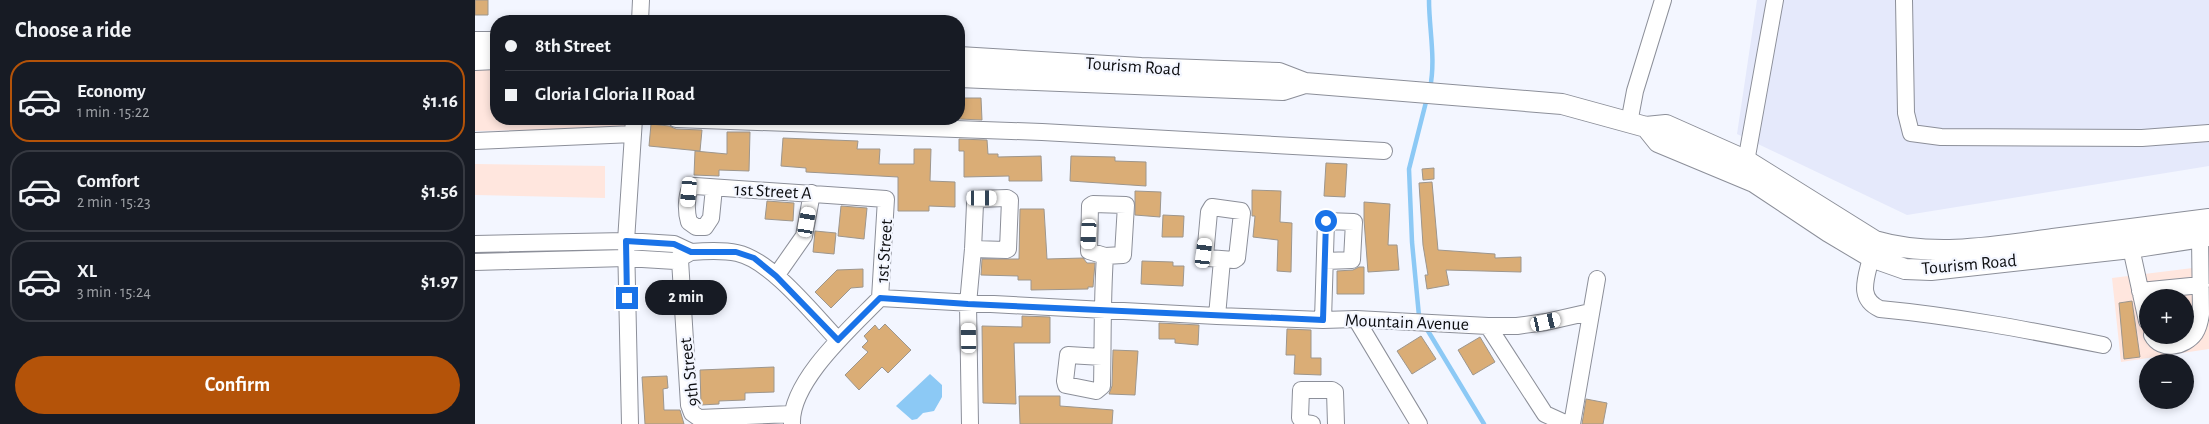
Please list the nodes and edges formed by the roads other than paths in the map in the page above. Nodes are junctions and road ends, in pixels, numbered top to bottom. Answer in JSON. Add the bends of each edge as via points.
{"nodes":[{"id":1,"x":641,"y":0,"type":"edge"},
{"id":2,"x":1663,"y":0,"type":"edge"},
{"id":3,"x":1775,"y":0,"type":"edge"},
{"id":4,"x":1904,"y":0,"type":"edge"},
{"id":5,"x":640,"y":15,"type":"edge"},
{"id":6,"x":475,"y":42,"type":"edge"},
{"id":7,"x":490,"y":42,"type":"edge"},
{"id":8,"x":965,"y":57,"type":"edge"},
{"id":9,"x":475,"y":60,"type":"edge"},
{"id":10,"x":490,"y":60,"type":"edge"},
{"id":11,"x":965,"y":78,"type":"edge"},
{"id":12,"x":1305,"y":83,"type":"junction"},
{"id":13,"x":845,"y":125,"type":"edge"},
{"id":14,"x":1637,"y":125,"type":"junction"},
{"id":15,"x":633,"y":126,"type":"edge"},
{"id":16,"x":2209,"y":133,"type":"edge"},
{"id":17,"x":475,"y":141,"type":"edge"},
{"id":18,"x":1384,"y":151,"type":"dead end"},
{"id":19,"x":1745,"y":169,"type":"junction"},
{"id":20,"x":714,"y":188,"type":"junction"},
{"id":21,"x":812,"y":193,"type":"junction"},
{"id":22,"x":887,"y":204,"type":"joint"},
{"id":23,"x":2209,"y":219,"type":"edge"},
{"id":24,"x":2205,"y":237,"type":"edge"},
{"id":25,"x":626,"y":241,"type":"junction"},
{"id":26,"x":655,"y":242,"type":"junction"},
{"id":27,"x":475,"y":244,"type":"edge"},
{"id":28,"x":2131,"y":248,"type":"junction"},
{"id":29,"x":973,"y":249,"type":"junction"},
{"id":30,"x":685,"y":256,"type":"junction"},
{"id":31,"x":1105,"y":256,"type":"dead end"},
{"id":32,"x":1871,"y":257,"type":"junction"},
{"id":33,"x":626,"y":258,"type":"junction"},
{"id":34,"x":657,"y":260,"type":"junction"},
{"id":35,"x":1222,"y":260,"type":"dead end"},
{"id":36,"x":1325,"y":261,"type":"junction"},
{"id":37,"x":475,"y":262,"type":"edge"},
{"id":38,"x":776,"y":276,"type":"junction"},
{"id":39,"x":1597,"y":279,"type":"dead end"},
{"id":40,"x":2201,"y":286,"type":"junction"},
{"id":41,"x":2140,"y":289,"type":"edge"},
{"id":42,"x":2155,"y":289,"type":"edge"},
{"id":43,"x":880,"y":298,"type":"junction"},
{"id":44,"x":968,"y":304,"type":"junction"},
{"id":45,"x":1101,"y":309,"type":"junction"},
{"id":46,"x":1590,"y":312,"type":"junction"},
{"id":47,"x":1217,"y":316,"type":"junction"},
{"id":48,"x":1356,"y":319,"type":"junction"},
{"id":49,"x":1323,"y":320,"type":"junction"},
{"id":50,"x":1489,"y":326,"type":"junction"},
{"id":51,"x":2194,"y":334,"type":"edge"},
{"id":52,"x":838,"y":340,"type":"junction"},
{"id":53,"x":2159,"y":344,"type":"edge"},
{"id":54,"x":2178,"y":344,"type":"edge"},
{"id":55,"x":2103,"y":345,"type":"dead end"},
{"id":56,"x":1102,"y":358,"type":"junction"},
{"id":57,"x":792,"y":419,"type":"edge"},
{"id":58,"x":630,"y":424,"type":"edge"},
{"id":59,"x":970,"y":424,"type":"edge"},
{"id":60,"x":1311,"y":424,"type":"edge"},
{"id":61,"x":1336,"y":424,"type":"edge"},
{"id":62,"x":1419,"y":424,"type":"edge"},
{"id":63,"x":1567,"y":424,"type":"edge"},
{"id":64,"x":1571,"y":424,"type":"edge"}],
"edges":[{"from":1,"to":5,"type":"street"},
{"from":2,"to":14,"type":"street","via":[[1635,91]]},
{"from":3,"to":19,"type":"street"},
{"from":4,"to":16,"type":"street","via":[[1906,113],[1911,133],[1941,138],[2142,138]]},
{"from":6,"to":7,"type":"main road"},
{"from":8,"to":12,"type":"main road","name":"Tourism Road","via":[[1279,73]]},
{"from":9,"to":10,"type":"main road"},
{"from":11,"to":12,"type":"main road","name":"Tourism Road","via":[[1283,90]]},
{"from":12,"to":14,"type":"main road","name":"Tourism Road","via":[[1562,104]]},
{"from":13,"to":18,"type":"street","via":[[1042,132]]},
{"from":14,"to":19,"type":"main road","name":"Tourism Road","via":[[1658,142]]},
{"from":15,"to":17,"type":"street"},
{"from":15,"to":25,"type":"street"},
{"from":19,"to":23,"type":"main road","name":"Tourism Road","via":[[1875,242],[1898,248],[1977,249]]},
{"from":19,"to":32,"type":"main road","name":"Tourism Road"},
{"from":20,"to":20,"type":"street","name":"1st Street A","via":[[690,188],[687,214],[689,222],[696,227],[705,227],[711,218]]},
{"from":20,"to":21,"type":"street","name":"1st Street A"},
{"from":21,"to":22,"type":"street","name":"1st Street A","via":[[880,198],[886,199]]},
{"from":21,"to":38,"type":"street","via":[[804,236]]},
{"from":22,"to":43,"type":"street","name":"1st Street"},
{"from":24,"to":28,"type":"main road","name":"Tourism Road"},
{"from":24,"to":40,"type":"street"},
{"from":25,"to":26,"type":"street"},
{"from":25,"to":27,"type":"street"},
{"from":25,"to":33,"type":"street"},
{"from":26,"to":30,"type":"street","via":[[678,245]]},
{"from":26,"to":34,"type":"street"},
{"from":28,"to":32,"type":"main road","name":"Tourism Road","via":[[1931,270],[1905,269]]},
{"from":28,"to":41,"type":"street"},
{"from":29,"to":29,"type":"street","via":[[977,199],[1010,200],[1009,246],[1006,250]]},
{"from":29,"to":44,"type":"street"},
{"from":30,"to":34,"type":"street"},
{"from":30,"to":38,"type":"street","via":[[736,252],[754,258]]},
{"from":30,"to":57,"type":"street","name":"9th Street","via":[[689,405],[692,413],[699,418]]},
{"from":31,"to":45,"type":"street"},
{"from":32,"to":55,"type":"street","via":[[1865,289],[1866,299],[1872,305],[2052,333]]},
{"from":33,"to":34,"type":"street"},
{"from":33,"to":37,"type":"street"},
{"from":33,"to":58,"type":"street"},
{"from":35,"to":47,"type":"street"},
{"from":36,"to":36,"type":"street","via":[[1326,221],[1355,223],[1352,260]]},
{"from":36,"to":49,"type":"street"},
{"from":38,"to":52,"type":"street"},
{"from":39,"to":46,"type":"street"},
{"from":40,"to":42,"type":"street"},
{"from":40,"to":51,"type":"street","via":[[2200,320]]},
{"from":43,"to":44,"type":"street","name":"Mountain Avenue"},
{"from":43,"to":52,"type":"street"},
{"from":44,"to":45,"type":"street","name":"Mountain Avenue"},
{"from":44,"to":59,"type":"street"},
{"from":45,"to":47,"type":"street","name":"Mountain Avenue"},
{"from":45,"to":56,"type":"street"},
{"from":46,"to":50,"type":"street","name":"Mountain Avenue","via":[[1546,322]]},
{"from":46,"to":64,"type":"street"},
{"from":47,"to":49,"type":"street","name":"Mountain Avenue"},
{"from":48,"to":49,"type":"street","name":"Mountain Avenue"},
{"from":48,"to":50,"type":"street","name":"Mountain Avenue"},
{"from":48,"to":62,"type":"street"},
{"from":50,"to":63,"type":"street","via":[[1545,414]]},
{"from":52,"to":57,"type":"street","via":[[807,377]]},
{"from":53,"to":54,"type":"street"},
{"from":56,"to":56,"type":"street","via":[[1102,386],[1096,391],[1066,385],[1067,357],[1070,354]]},
{"from":60,"to":61,"type":"street","via":[[1299,418],[1301,390],[1335,392]]}]}
